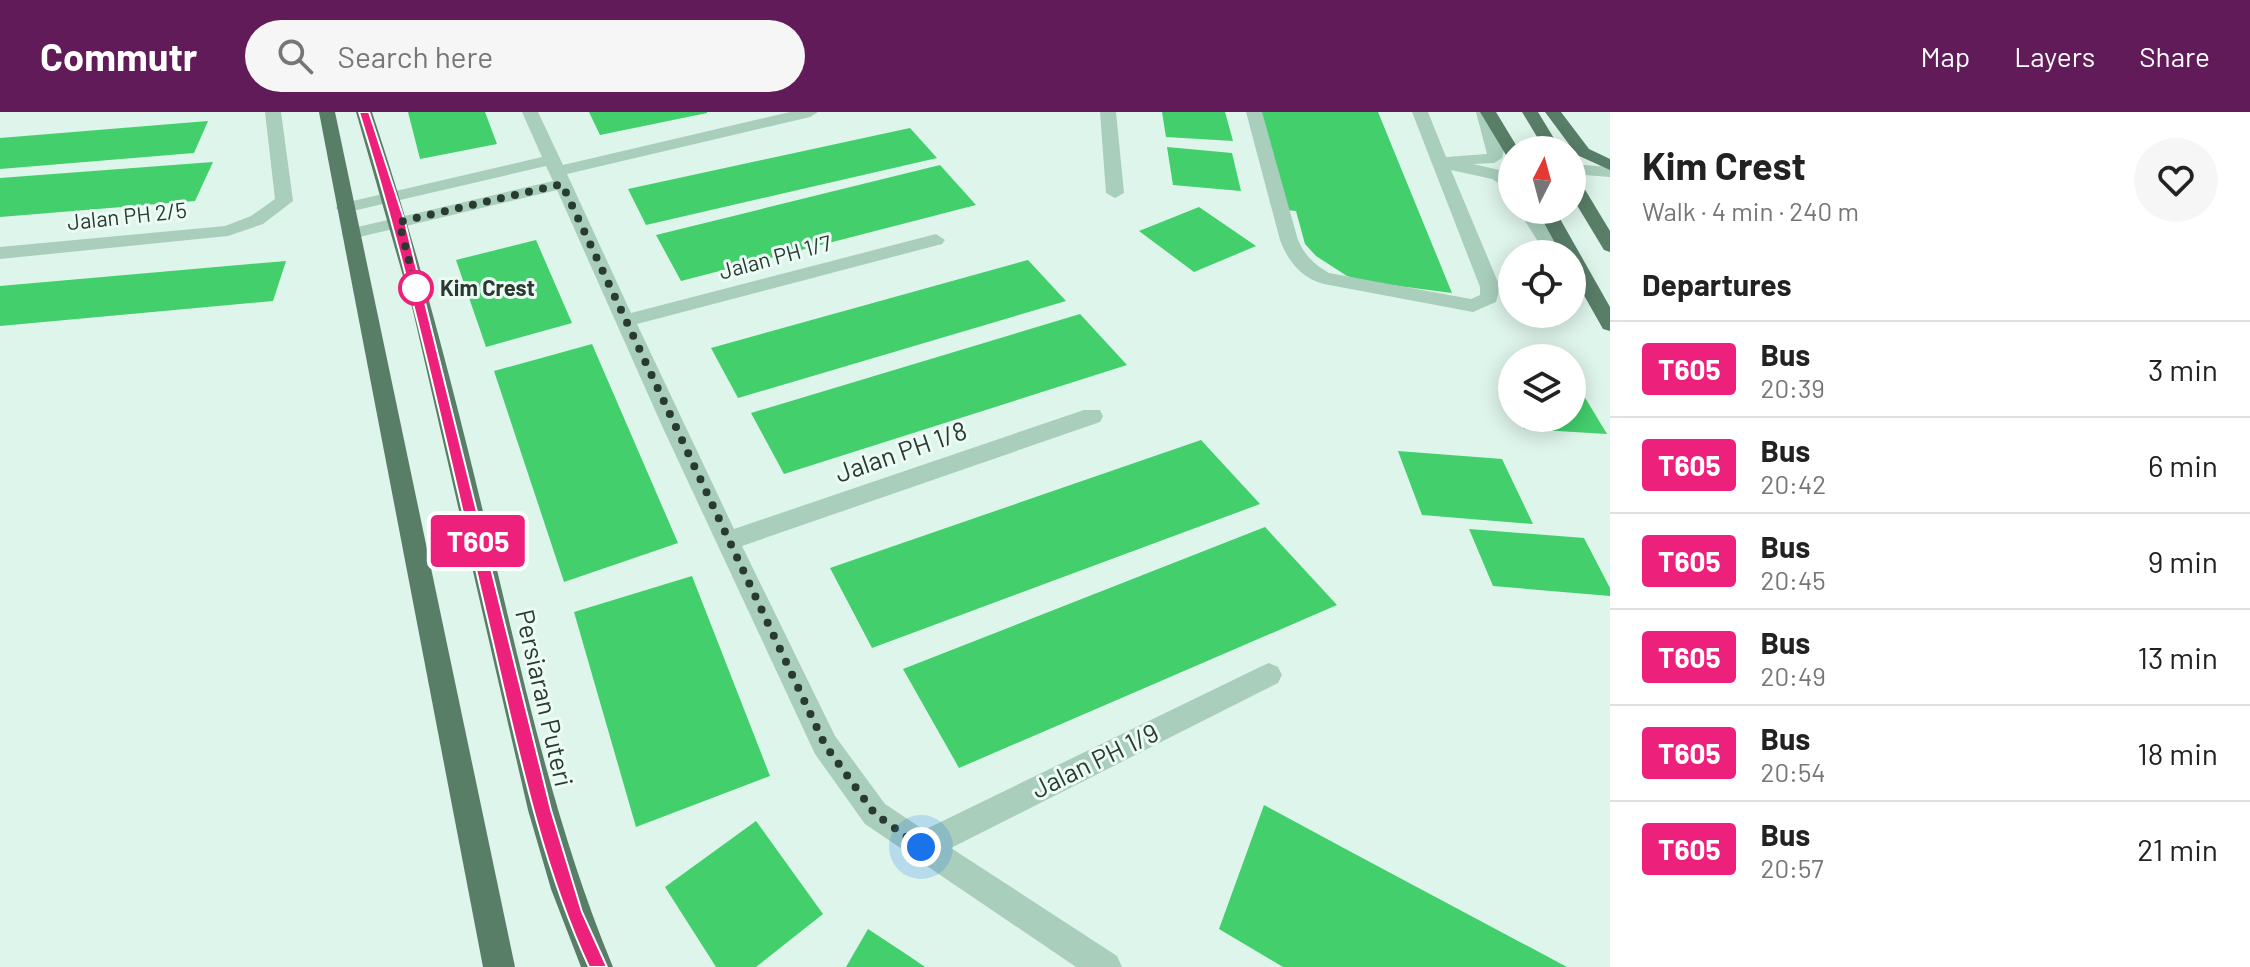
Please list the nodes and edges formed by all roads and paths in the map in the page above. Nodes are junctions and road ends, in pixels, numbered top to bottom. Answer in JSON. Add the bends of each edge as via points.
{"nodes":[{"id":1,"x":273,"y":112,"type":"edge"},
{"id":2,"x":327,"y":112,"type":"edge"},
{"id":3,"x":364,"y":112,"type":"edge"},
{"id":4,"x":530,"y":112,"type":"edge"},
{"id":5,"x":810,"y":112,"type":"edge"},
{"id":6,"x":1108,"y":112,"type":"edge"},
{"id":7,"x":1254,"y":112,"type":"edge"},
{"id":8,"x":1420,"y":112,"type":"edge"},
{"id":9,"x":1486,"y":112,"type":"edge"},
{"id":10,"x":1530,"y":112,"type":"edge"},
{"id":11,"x":1553,"y":112,"type":"edge"},
{"id":12,"x":1502,"y":136,"type":"edge"},
{"id":13,"x":1545,"y":136,"type":"edge"},
{"id":14,"x":1440,"y":162,"type":"junction"},
{"id":15,"x":1610,"y":165,"type":"edge"},
{"id":16,"x":555,"y":172,"type":"junction"},
{"id":17,"x":1610,"y":172,"type":"edge"},
{"id":18,"x":1498,"y":175,"type":"edge"},
{"id":19,"x":1586,"y":177,"type":"edge"},
{"id":20,"x":1586,"y":183,"type":"edge"},
{"id":21,"x":1610,"y":187,"type":"edge"},
{"id":22,"x":1115,"y":193,"type":"dead end"},
{"id":23,"x":392,"y":195,"type":"junction"},
{"id":24,"x":1586,"y":204,"type":"edge"},
{"id":25,"x":344,"y":208,"type":"junction"},
{"id":26,"x":399,"y":222,"type":"junction"},
{"id":27,"x":351,"y":234,"type":"junction"},
{"id":28,"x":936,"y":240,"type":"dead end"},
{"id":29,"x":1610,"y":246,"type":"edge"},
{"id":30,"x":0,"y":253,"type":"edge"},
{"id":31,"x":1586,"y":283,"type":"edge"},
{"id":32,"x":1586,"y":289,"type":"edge"},
{"id":33,"x":1595,"y":299,"type":"junction"},
{"id":34,"x":625,"y":321,"type":"junction"},
{"id":35,"x":1610,"y":324,"type":"edge"},
{"id":36,"x":1092,"y":416,"type":"dead end"},
{"id":37,"x":728,"y":541,"type":"junction"},
{"id":38,"x":1269,"y":675,"type":"dead end"},
{"id":39,"x":921,"y":847,"type":"junction"},
{"id":40,"x":499,"y":967,"type":"edge"},
{"id":41,"x":597,"y":967,"type":"edge"},
{"id":42,"x":1106,"y":967,"type":"edge"}],
"edges":[{"from":1,"to":30,"type":"street","name":"Jalan PH 2/5","via":[[284,201],[257,220],[228,231]]},
{"from":2,"to":25,"type":"main road"},
{"from":3,"to":23,"type":"main road","name":"Persiaran Puteri"},
{"from":4,"to":16,"type":"street"},
{"from":5,"to":16,"type":"street"},
{"from":6,"to":22,"type":"street"},
{"from":7,"to":14,"type":"street","via":[[1289,240],[1308,269],[1324,278],[1473,306],[1489,298],[1490,287]]},
{"from":8,"to":14,"type":"street"},
{"from":9,"to":12,"type":"main road"},
{"from":9,"to":14,"type":"street","via":[[1494,158]]},
{"from":10,"to":13,"type":"main road"},
{"from":11,"to":15,"type":"main road","via":[[1583,152]]},
{"from":14,"to":18,"type":"street"},
{"from":16,"to":23,"type":"street"},
{"from":16,"to":26,"type":"street"},
{"from":16,"to":34,"type":"street"},
{"from":17,"to":19,"type":"street"},
{"from":20,"to":21,"type":"street"},
{"from":23,"to":25,"type":"street"},
{"from":23,"to":26,"type":"main road","name":"Persiaran Puteri"},
{"from":24,"to":29,"type":"main road"},
{"from":25,"to":27,"type":"main road"},
{"from":26,"to":27,"type":"street"},
{"from":26,"to":41,"type":"main road","name":"Persiaran Puteri","via":[[542,810],[573,913]]},
{"from":27,"to":40,"type":"main road"},
{"from":28,"to":34,"type":"street","name":"Jalan PH 1/7"},
{"from":31,"to":33,"type":"main road"},
{"from":32,"to":33,"type":"street"},
{"from":33,"to":35,"type":"main road"},
{"from":34,"to":37,"type":"street"},
{"from":36,"to":37,"type":"street","name":"Jalan PH 1/8"},
{"from":37,"to":39,"type":"street","via":[[825,745],[875,814]]},
{"from":38,"to":39,"type":"street","name":"Jalan PH 1/9"},
{"from":39,"to":42,"type":"street"}]}
